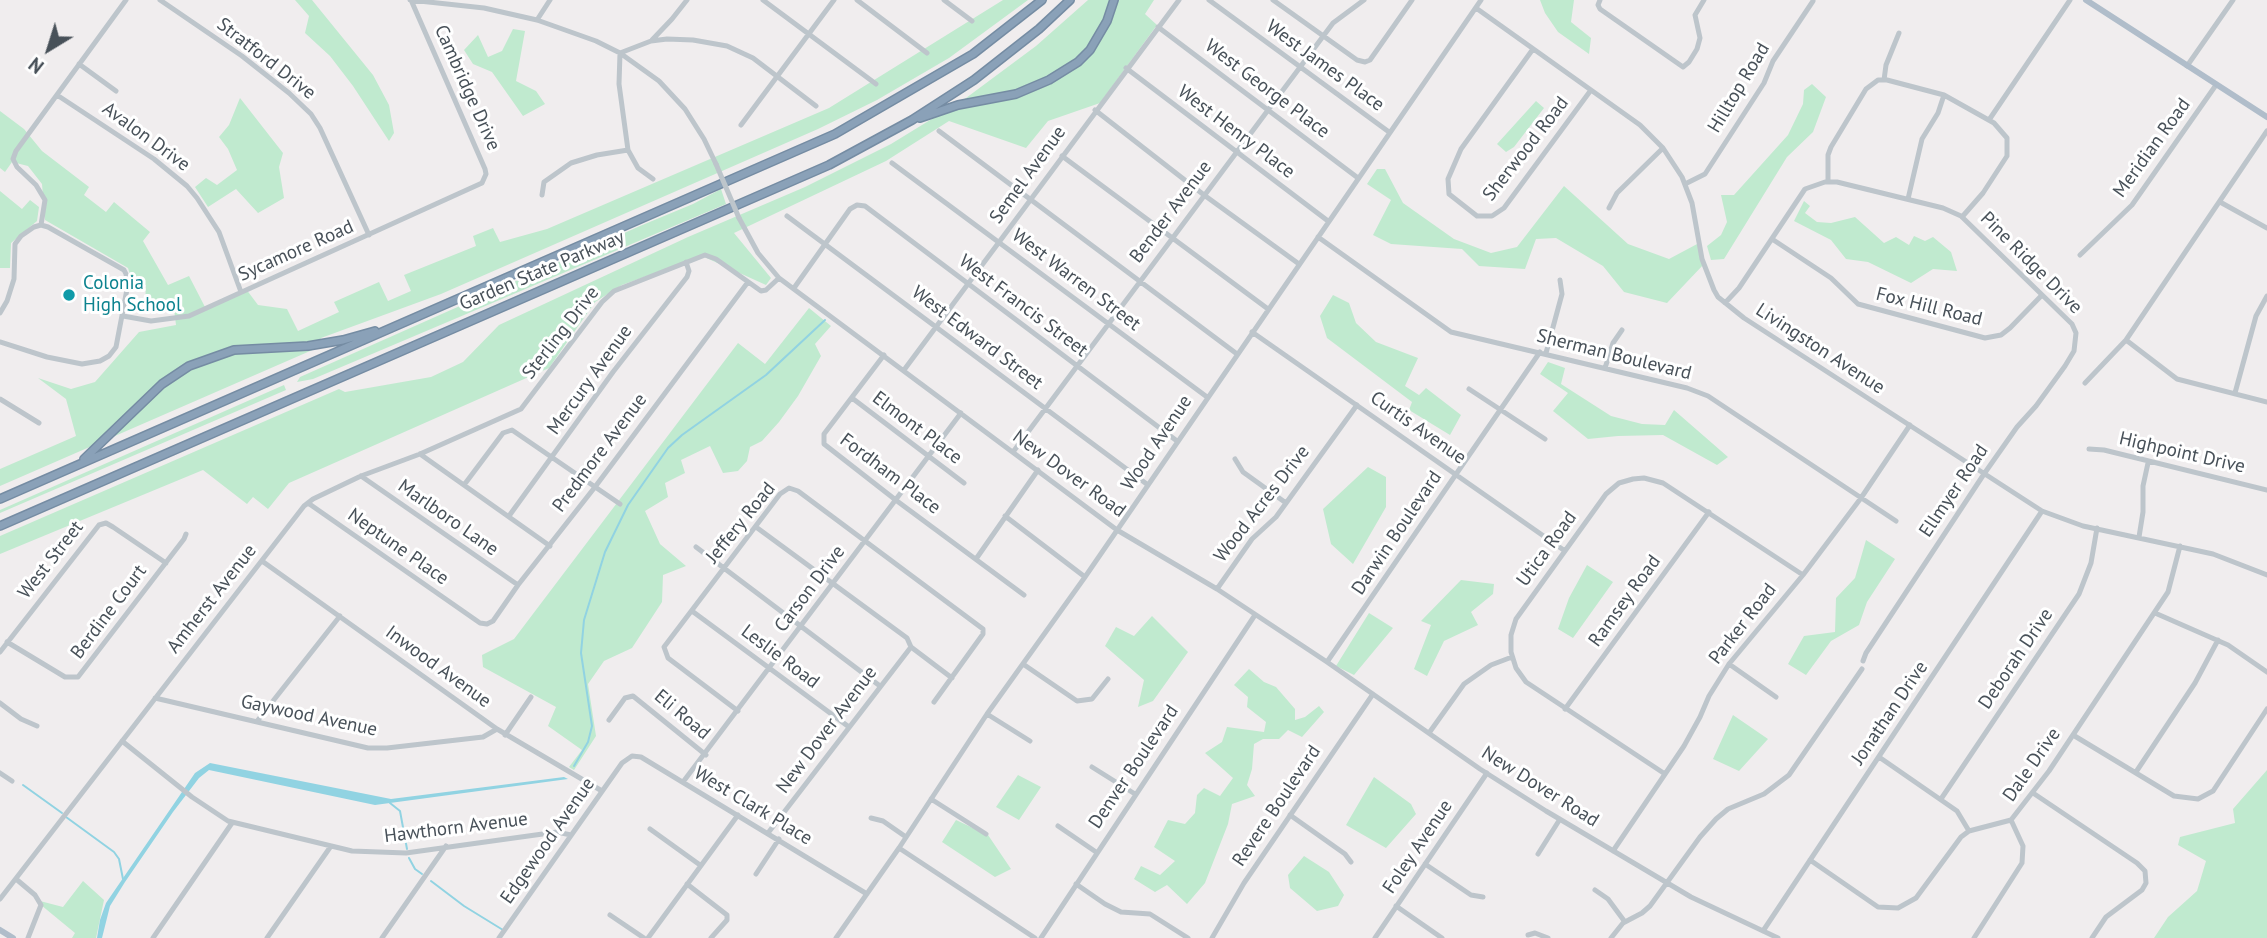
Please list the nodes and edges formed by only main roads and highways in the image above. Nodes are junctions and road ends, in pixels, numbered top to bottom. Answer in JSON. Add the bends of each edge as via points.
{"nodes":[{"id":1,"x":1042,"y":0,"type":"edge"},
{"id":2,"x":1070,"y":0,"type":"edge"},
{"id":3,"x":1114,"y":0,"type":"edge"},
{"id":4,"x":2085,"y":0,"type":"edge"},
{"id":5,"x":2096,"y":3,"type":"edge"},
{"id":6,"x":2267,"y":116,"type":"edge"},
{"id":7,"x":912,"y":120,"type":"junction"},
{"id":8,"x":402,"y":323,"type":"junction"},
{"id":9,"x":78,"y":464,"type":"junction"},
{"id":10,"x":0,"y":499,"type":"edge"},
{"id":11,"x":0,"y":526,"type":"edge"},
{"id":12,"x":0,"y":930,"type":"edge"},
{"id":13,"x":13,"y":938,"type":"edge"}],
"edges":[{"from":1,"to":8,"type":"highway","name":"Garden State Parkway","via":[[973,54],[835,134]]},
{"from":2,"to":7,"type":"highway","name":"Garden State Parkway","via":[[974,80]]},
{"from":3,"to":7,"type":"highway","via":[[1090,50],[1049,80],[1016,94],[958,104]]},
{"from":4,"to":5,"type":"main road"},
{"from":5,"to":6,"type":"main road"},
{"from":7,"to":11,"type":"highway","name":"Garden State Parkway","via":[[806,176]]},
{"from":8,"to":9,"type":"highway","name":"Garden State Parkway"},
{"from":8,"to":9,"type":"highway","via":[[320,344],[234,350],[189,366],[162,384]]},
{"from":9,"to":10,"type":"highway","name":"Garden State Parkway"},
{"from":12,"to":13,"type":"main road"}]}
